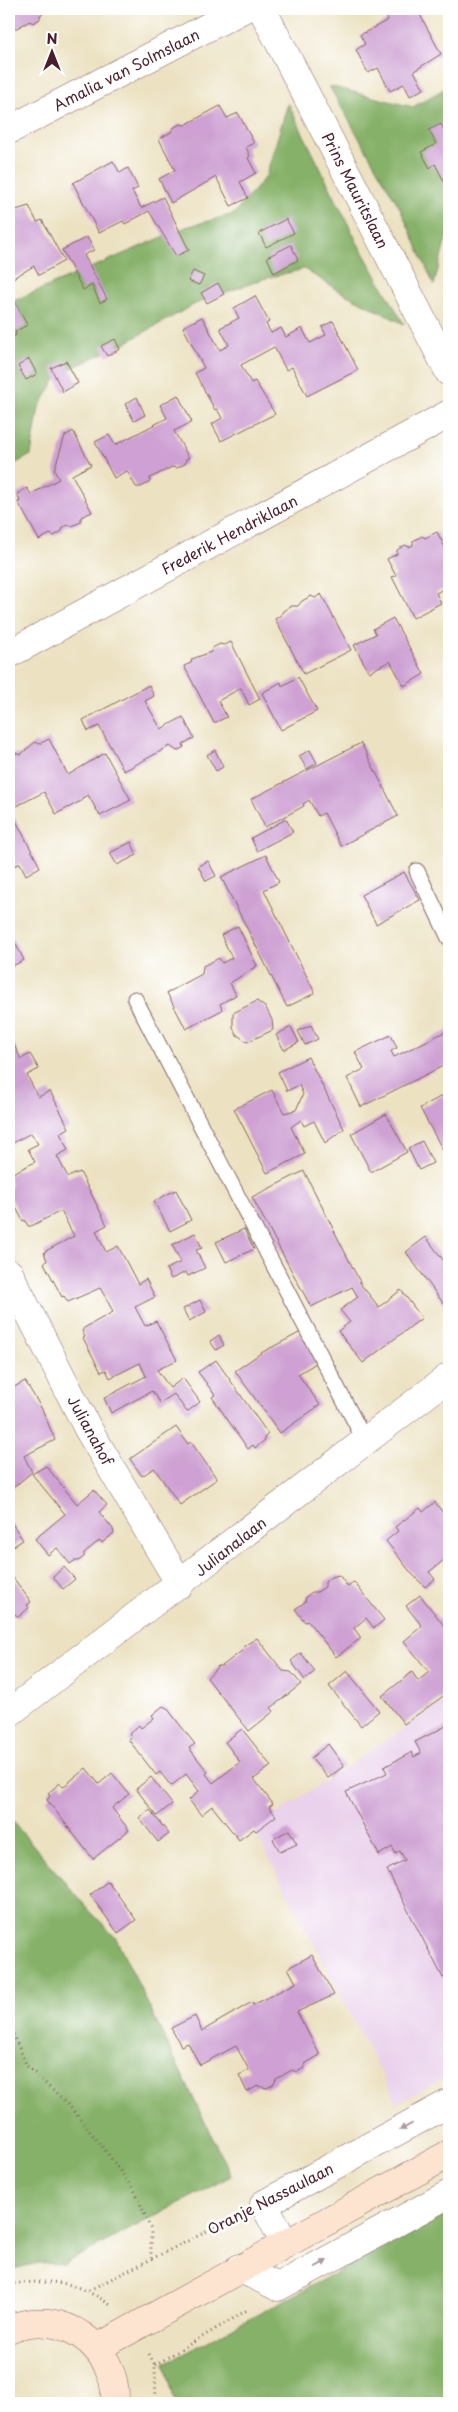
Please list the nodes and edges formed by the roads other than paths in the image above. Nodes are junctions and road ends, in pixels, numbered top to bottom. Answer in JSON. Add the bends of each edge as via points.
{"nodes":[{"id":1,"x":244,"y":9,"type":"edge"},
{"id":2,"x":262,"y":9,"type":"edge"},
{"id":3,"x":9,"y":130,"type":"edge"},
{"id":4,"x":449,"y":372,"type":"edge"},
{"id":5,"x":449,"y":414,"type":"edge"},
{"id":6,"x":9,"y":654,"type":"edge"},
{"id":7,"x":417,"y":871,"type":"dead end"},
{"id":8,"x":449,"y":938,"type":"edge"},
{"id":9,"x":135,"y":999,"type":"dead end"},
{"id":10,"x":9,"y":1273,"type":"edge"},
{"id":11,"x":449,"y":1376,"type":"edge"},
{"id":12,"x":365,"y":1441,"type":"junction"},
{"id":13,"x":180,"y":1584,"type":"junction"},
{"id":14,"x":9,"y":1713,"type":"edge"},
{"id":15,"x":449,"y":2103,"type":"edge"},
{"id":16,"x":449,"y":2154,"type":"edge"},
{"id":17,"x":449,"y":2194,"type":"edge"},
{"id":18,"x":285,"y":2244,"type":"junction"},
{"id":19,"x":239,"y":2268,"type":"junction"},
{"id":20,"x":9,"y":2329,"type":"edge"},
{"id":21,"x":97,"y":2348,"type":"junction"},
{"id":22,"x":115,"y":2403,"type":"edge"}],
"edges":[{"from":1,"to":3,"type":"street","name":"Amalia van Solmslaan"},
{"from":2,"to":4,"type":"street","name":"Prins Mauritslaan"},
{"from":5,"to":6,"type":"street","name":"Frederik Hendriklaan"},
{"from":7,"to":8,"type":"lane"},
{"from":9,"to":12,"type":"lane"},
{"from":10,"to":13,"type":"street","name":"Julianahof","via":[[88,1429]]},
{"from":11,"to":12,"type":"street","name":"Julianalaan"},
{"from":12,"to":13,"type":"street","name":"Julianalaan"},
{"from":13,"to":14,"type":"street","name":"Julianalaan"},
{"from":15,"to":18,"type":"street","name":"Oranje Nassaulaan","one_way":true,"via":[[264,2204]]},
{"from":16,"to":18,"type":"street"},
{"from":19,"to":17,"type":"street","one_way":true,"via":[[278,2287]]},
{"from":18,"to":19,"type":"street"},
{"from":19,"to":21,"type":"street"},
{"from":20,"to":21,"type":"street","via":[[44,2322],[66,2326],[86,2337]]},
{"from":21,"to":22,"type":"street","via":[[112,2371]]}]}
